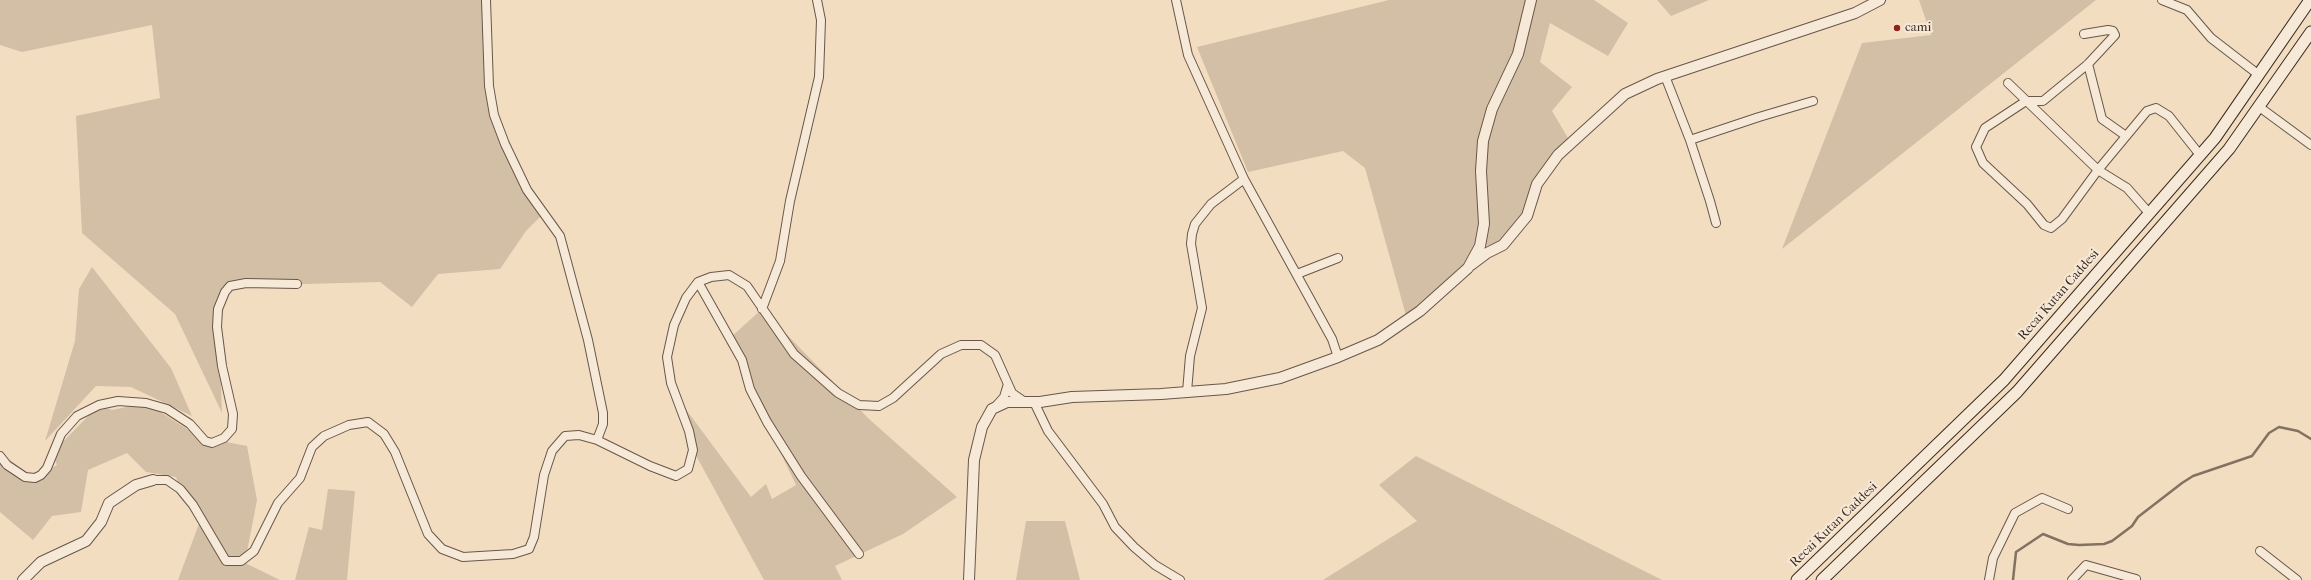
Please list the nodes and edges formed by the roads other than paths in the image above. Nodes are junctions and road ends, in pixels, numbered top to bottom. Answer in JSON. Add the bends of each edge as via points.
{"nodes":[{"id":1,"x":486,"y":0,"type":"edge"},
{"id":2,"x":817,"y":0,"type":"edge"},
{"id":3,"x":1176,"y":0,"type":"edge"},
{"id":4,"x":1531,"y":0,"type":"edge"},
{"id":5,"x":1880,"y":0,"type":"edge"},
{"id":6,"x":2162,"y":0,"type":"edge"},
{"id":7,"x":2310,"y":0,"type":"edge"},
{"id":8,"x":2311,"y":32,"type":"edge"},
{"id":9,"x":2084,"y":34,"type":"dead end"},
{"id":10,"x":2088,"y":64,"type":"junction"},
{"id":11,"x":2259,"y":75,"type":"junction"},
{"id":12,"x":1665,"y":76,"type":"junction"},
{"id":13,"x":2008,"y":83,"type":"dead end"},
{"id":14,"x":1813,"y":101,"type":"dead end"},
{"id":15,"x":2026,"y":101,"type":"junction"},
{"id":16,"x":2258,"y":106,"type":"junction"},
{"id":17,"x":2126,"y":136,"type":"junction"},
{"id":18,"x":1690,"y":140,"type":"junction"},
{"id":19,"x":2311,"y":145,"type":"edge"},
{"id":20,"x":2200,"y":155,"type":"junction"},
{"id":21,"x":2098,"y":170,"type":"junction"},
{"id":22,"x":1244,"y":179,"type":"junction"},
{"id":23,"x":2149,"y":213,"type":"junction"},
{"id":24,"x":1716,"y":223,"type":"dead end"},
{"id":25,"x":1338,"y":258,"type":"dead end"},
{"id":26,"x":1468,"y":268,"type":"junction"},
{"id":27,"x":1297,"y":274,"type":"junction"},
{"id":28,"x":698,"y":282,"type":"junction"},
{"id":29,"x":297,"y":284,"type":"dead end"},
{"id":30,"x":762,"y":309,"type":"junction"},
{"id":31,"x":1338,"y":357,"type":"junction"},
{"id":32,"x":1008,"y":384,"type":"junction"},
{"id":33,"x":1188,"y":392,"type":"junction"},
{"id":34,"x":1029,"y":402,"type":"junction"},
{"id":35,"x":992,"y":409,"type":"junction"},
{"id":36,"x":597,"y":440,"type":"junction"},
{"id":37,"x":0,"y":456,"type":"edge"},
{"id":38,"x":153,"y":480,"type":"joint"},
{"id":39,"x":2068,"y":509,"type":"dead end"},
{"id":40,"x":2260,"y":551,"type":"dead end"},
{"id":41,"x":858,"y":554,"type":"dead end"},
{"id":42,"x":2136,"y":579,"type":"dead end"},
{"id":43,"x":23,"y":580,"type":"edge"},
{"id":44,"x":969,"y":580,"type":"edge"},
{"id":45,"x":1180,"y":580,"type":"edge"},
{"id":46,"x":1797,"y":580,"type":"edge"},
{"id":47,"x":1822,"y":580,"type":"edge"},
{"id":48,"x":1989,"y":580,"type":"edge"},
{"id":49,"x":2072,"y":580,"type":"edge"},
{"id":50,"x":2297,"y":580,"type":"edge"}],
"edges":[{"from":1,"to":36,"type":"street","via":[[489,86],[494,116],[504,144],[527,190],[560,236],[588,340],[603,413],[603,424]]},
{"from":2,"to":30,"type":"street","via":[[821,20],[820,77],[790,201],[780,261]]},
{"from":3,"to":22,"type":"street","via":[[1188,55]]},
{"from":4,"to":26,"type":"street","via":[[1518,54],[1492,109],[1483,141],[1481,170],[1484,224],[1480,246]]},
{"from":5,"to":12,"type":"street","via":[[1855,13]]},
{"from":6,"to":11,"type":"street","via":[[2187,10],[2211,38]]},
{"from":7,"to":11,"type":"main road","name":"Recai Kutan Caddesi"},
{"from":8,"to":16,"type":"main road"},
{"from":9,"to":10,"type":"street","via":[[2108,30],[2113,31],[2115,35]]},
{"from":10,"to":15,"type":"street","via":[[2043,101]]},
{"from":10,"to":17,"type":"street","via":[[2102,119]]},
{"from":11,"to":20,"type":"main road","name":"Recai Kutan Caddesi"},
{"from":12,"to":18,"type":"street"},
{"from":12,"to":26,"type":"street","via":[[1625,94],[1558,155],[1537,184],[1527,216],[1503,245],[1487,253]]},
{"from":13,"to":15,"type":"street"},
{"from":14,"to":18,"type":"street"},
{"from":15,"to":21,"type":"street"},
{"from":15,"to":21,"type":"street","via":[[1985,128],[1976,147],[1983,163],[2027,204],[2044,224],[2051,228],[2062,219]]},
{"from":16,"to":19,"type":"street"},
{"from":16,"to":47,"type":"main road","via":[[2229,149],[2017,392]]},
{"from":17,"to":20,"type":"street","via":[[2147,111],[2156,108],[2169,116]]},
{"from":17,"to":21,"type":"street"},
{"from":18,"to":24,"type":"street"},
{"from":20,"to":23,"type":"main road","name":"Recai Kutan Caddesi"},
{"from":21,"to":23,"type":"street","via":[[2127,188]]},
{"from":22,"to":27,"type":"street"},
{"from":22,"to":33,"type":"street","via":[[1211,204],[1195,224],[1192,234],[1191,244],[1202,308],[1190,356]]},
{"from":23,"to":46,"type":"main road","name":"Recai Kutan Caddesi","via":[[2004,380]]},
{"from":25,"to":27,"type":"street"},
{"from":26,"to":31,"type":"street","via":[[1420,311],[1378,340]]},
{"from":27,"to":31,"type":"street","via":[[1332,339]]},
{"from":28,"to":30,"type":"street","via":[[711,277],[729,275],[747,286]]},
{"from":28,"to":36,"type":"street","via":[[686,298],[674,325],[667,357],[671,383],[690,431],[693,450],[688,469],[676,476]]},
{"from":28,"to":41,"type":"street","via":[[742,360],[750,389],[767,422],[801,476]]},
{"from":29,"to":37,"type":"street","via":[[246,283],[230,286],[225,292],[218,309],[217,327],[232,414],[232,429],[224,438],[212,443],[205,441],[190,424],[166,409],[146,403],[118,400],[99,405],[77,416],[61,434],[41,476],[25,477]]},
{"from":30,"to":32,"type":"street","via":[[794,354],[838,393],[859,405],[879,406],[893,398],[941,354],[961,345],[981,345],[995,354]]},
{"from":31,"to":33,"type":"street","via":[[1280,378],[1226,389]]},
{"from":32,"to":34,"type":"street","via":[[1012,393]]},
{"from":32,"to":35,"type":"street","via":[[1004,397]]},
{"from":33,"to":34,"type":"street","via":[[1072,397]]},
{"from":34,"to":35,"type":"street","via":[[1008,402]]},
{"from":34,"to":45,"type":"street","via":[[1103,504],[1115,527],[1155,565]]},
{"from":35,"to":44,"type":"street","via":[[982,427],[974,460]]},
{"from":36,"to":38,"type":"street","via":[[579,435],[565,436],[552,451],[544,474],[534,537],[529,549],[513,554],[463,558],[442,549],[428,534],[395,452],[384,434],[368,422],[324,436],[312,447],[300,478],[278,503],[254,551],[241,561],[226,561],[193,505],[180,489],[166,480]]},
{"from":38,"to":43,"type":"street","via":[[136,485],[109,504],[86,541],[41,562]]},
{"from":39,"to":48,"type":"street","via":[[2042,498],[2015,512],[1993,558]]},
{"from":40,"to":50,"type":"street"},
{"from":42,"to":49,"type":"street","via":[[2086,565]]}]}
